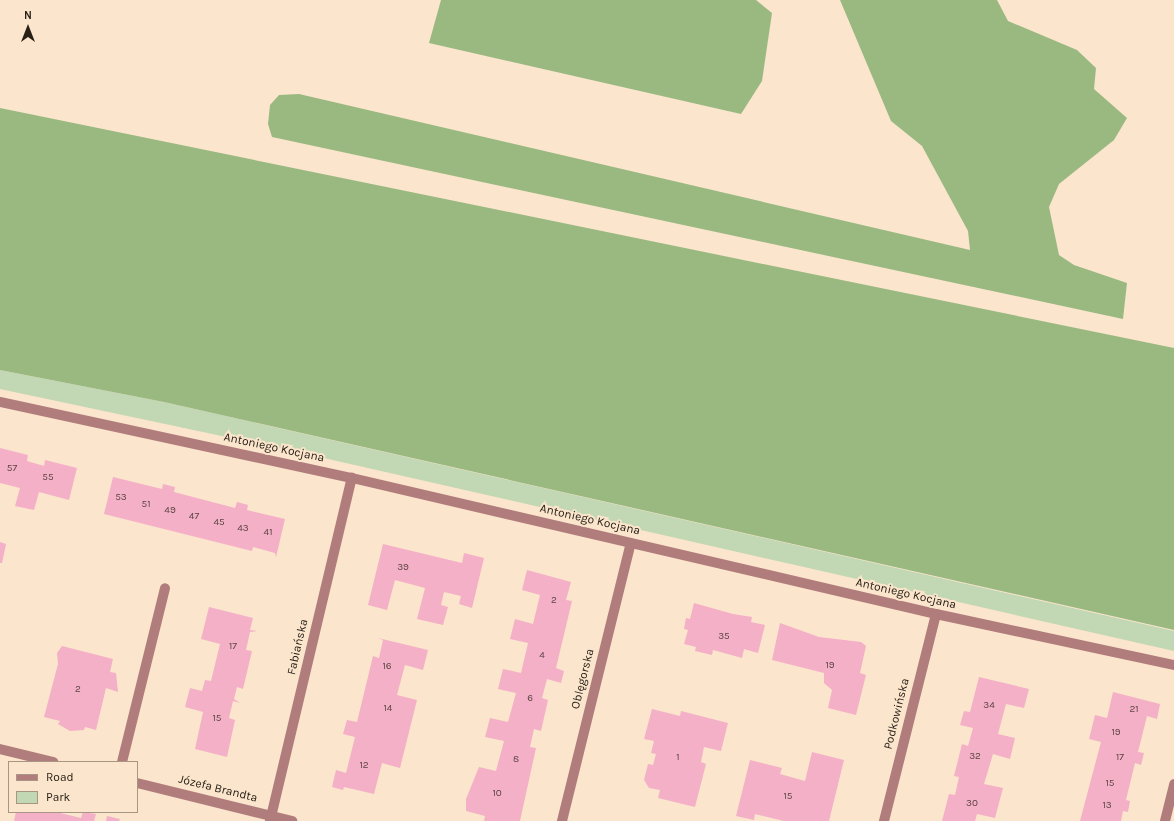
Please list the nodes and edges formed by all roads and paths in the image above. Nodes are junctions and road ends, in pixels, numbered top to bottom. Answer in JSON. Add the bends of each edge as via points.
{"nodes":[{"id":1,"x":0,"y":402,"type":"edge"},
{"id":2,"x":352,"y":478,"type":"junction"},
{"id":3,"x":631,"y":543,"type":"junction"},
{"id":4,"x":165,"y":588,"type":"dead end"},
{"id":5,"x":936,"y":614,"type":"junction"},
{"id":6,"x":1174,"y":665,"type":"edge"},
{"id":7,"x":0,"y":749,"type":"edge"},
{"id":8,"x":49,"y":761,"type":"edge"},
{"id":9,"x":122,"y":761,"type":"edge"},
{"id":10,"x":138,"y":783,"type":"edge"},
{"id":11,"x":1174,"y":784,"type":"edge"},
{"id":12,"x":270,"y":818,"type":"edge"},
{"id":13,"x":292,"y":821,"type":"edge"},
{"id":14,"x":562,"y":821,"type":"edge"},
{"id":15,"x":884,"y":821,"type":"edge"},
{"id":16,"x":1165,"y":821,"type":"edge"}],
"edges":[{"from":1,"to":2,"type":"street","name":"Antoniego Kocjana"},
{"from":2,"to":3,"type":"street","name":"Antoniego Kocjana"},
{"from":2,"to":12,"type":"street","name":"Fabiańska"},
{"from":3,"to":5,"type":"street","name":"Antoniego Kocjana"},
{"from":3,"to":14,"type":"street","name":"Oblęgorska"},
{"from":4,"to":9,"type":"street"},
{"from":5,"to":6,"type":"street","name":"Antoniego Kocjana"},
{"from":5,"to":15,"type":"street","name":"Podkowińska"},
{"from":7,"to":8,"type":"street"},
{"from":10,"to":12,"type":"street","name":"Józefa Brandta"},
{"from":11,"to":16,"type":"street"},
{"from":12,"to":13,"type":"street","name":"Józefa Brandta"}]}
